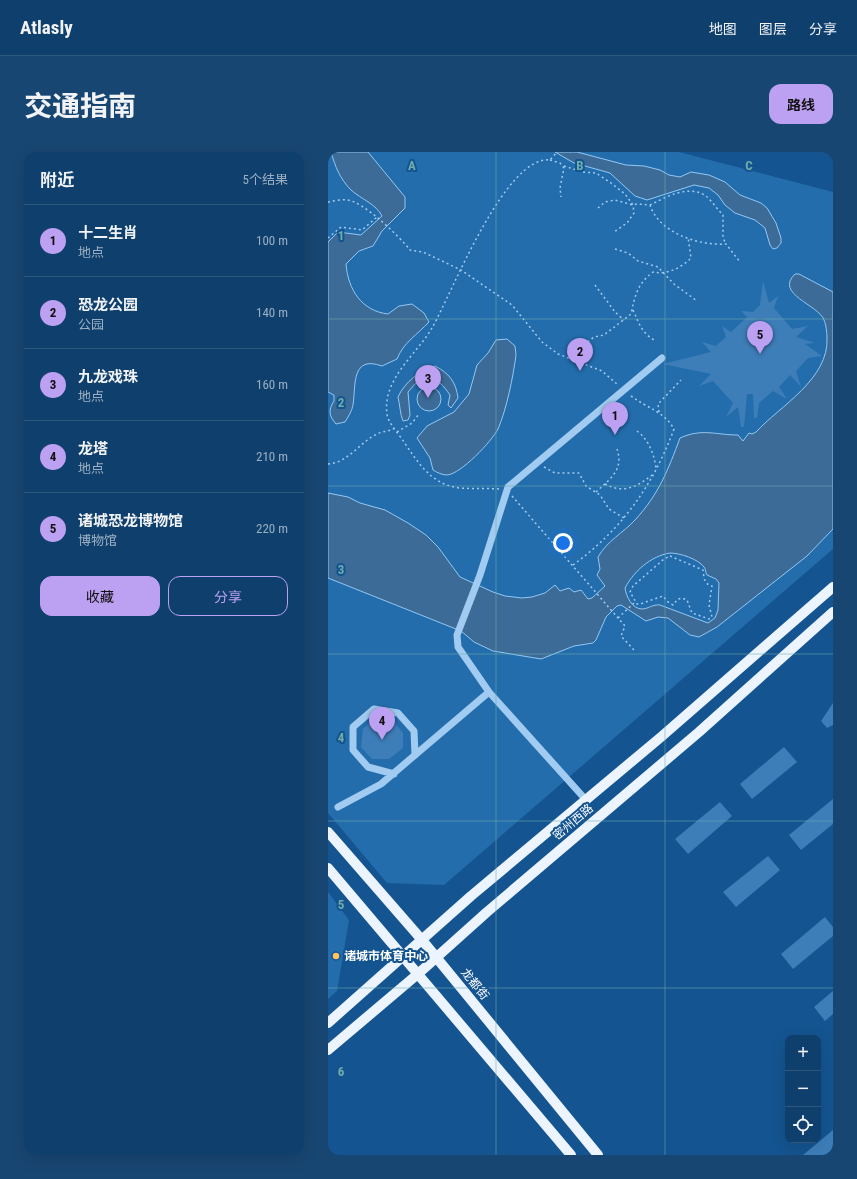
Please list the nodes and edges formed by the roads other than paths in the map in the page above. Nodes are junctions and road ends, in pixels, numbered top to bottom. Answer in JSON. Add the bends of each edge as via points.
{"nodes":[{"id":1,"x":662,"y":358,"type":"dead end"},
{"id":2,"x":833,"y":588,"type":"edge"},
{"id":3,"x":833,"y":612,"type":"edge"},
{"id":4,"x":489,"y":692,"type":"junction"},
{"id":5,"x":416,"y":756,"type":"junction"},
{"id":6,"x":394,"y":774,"type":"junction"},
{"id":7,"x":586,"y":800,"type":"junction"},
{"id":8,"x":338,"y":807,"type":"dead end"},
{"id":9,"x":328,"y":832,"type":"edge"},
{"id":10,"x":328,"y":868,"type":"edge"},
{"id":11,"x":422,"y":940,"type":"junction"},
{"id":12,"x":404,"y":956,"type":"junction"},
{"id":13,"x":436,"y":958,"type":"junction"},
{"id":14,"x":419,"y":973,"type":"junction"},
{"id":15,"x":328,"y":1023,"type":"edge"},
{"id":16,"x":328,"y":1050,"type":"edge"},
{"id":17,"x":571,"y":1155,"type":"edge"},
{"id":18,"x":598,"y":1155,"type":"edge"}],
"edges":[{"from":1,"to":4,"type":"street","via":[[507,490],[457,635],[458,647]]},
{"from":2,"to":7,"type":"main road","name":"密州西路"},
{"from":3,"to":13,"type":"main road","name":"密州西路","via":[[699,732]]},
{"from":4,"to":5,"type":"street"},
{"from":4,"to":7,"type":"street"},
{"from":5,"to":6,"type":"street"},
{"from":5,"to":6,"type":"street","via":[[414,731],[398,713],[374,709],[353,728],[353,750],[368,767]]},
{"from":6,"to":8,"type":"street","via":[[381,784]]},
{"from":7,"to":11,"type":"main road","name":"密州西路"},
{"from":9,"to":11,"type":"main road","name":"龙都街"},
{"from":10,"to":12,"type":"main road"},
{"from":11,"to":12,"type":"main road","name":"密州西路"},
{"from":11,"to":13,"type":"main road","name":"龙都街"},
{"from":12,"to":14,"type":"main road"},
{"from":12,"to":15,"type":"main road","name":"密州西路"},
{"from":13,"to":14,"type":"main road","name":"密州西路"},
{"from":13,"to":18,"type":"main road","name":"龙都街"},
{"from":14,"to":16,"type":"main road","name":"密州西路"},
{"from":14,"to":17,"type":"main road"}]}
